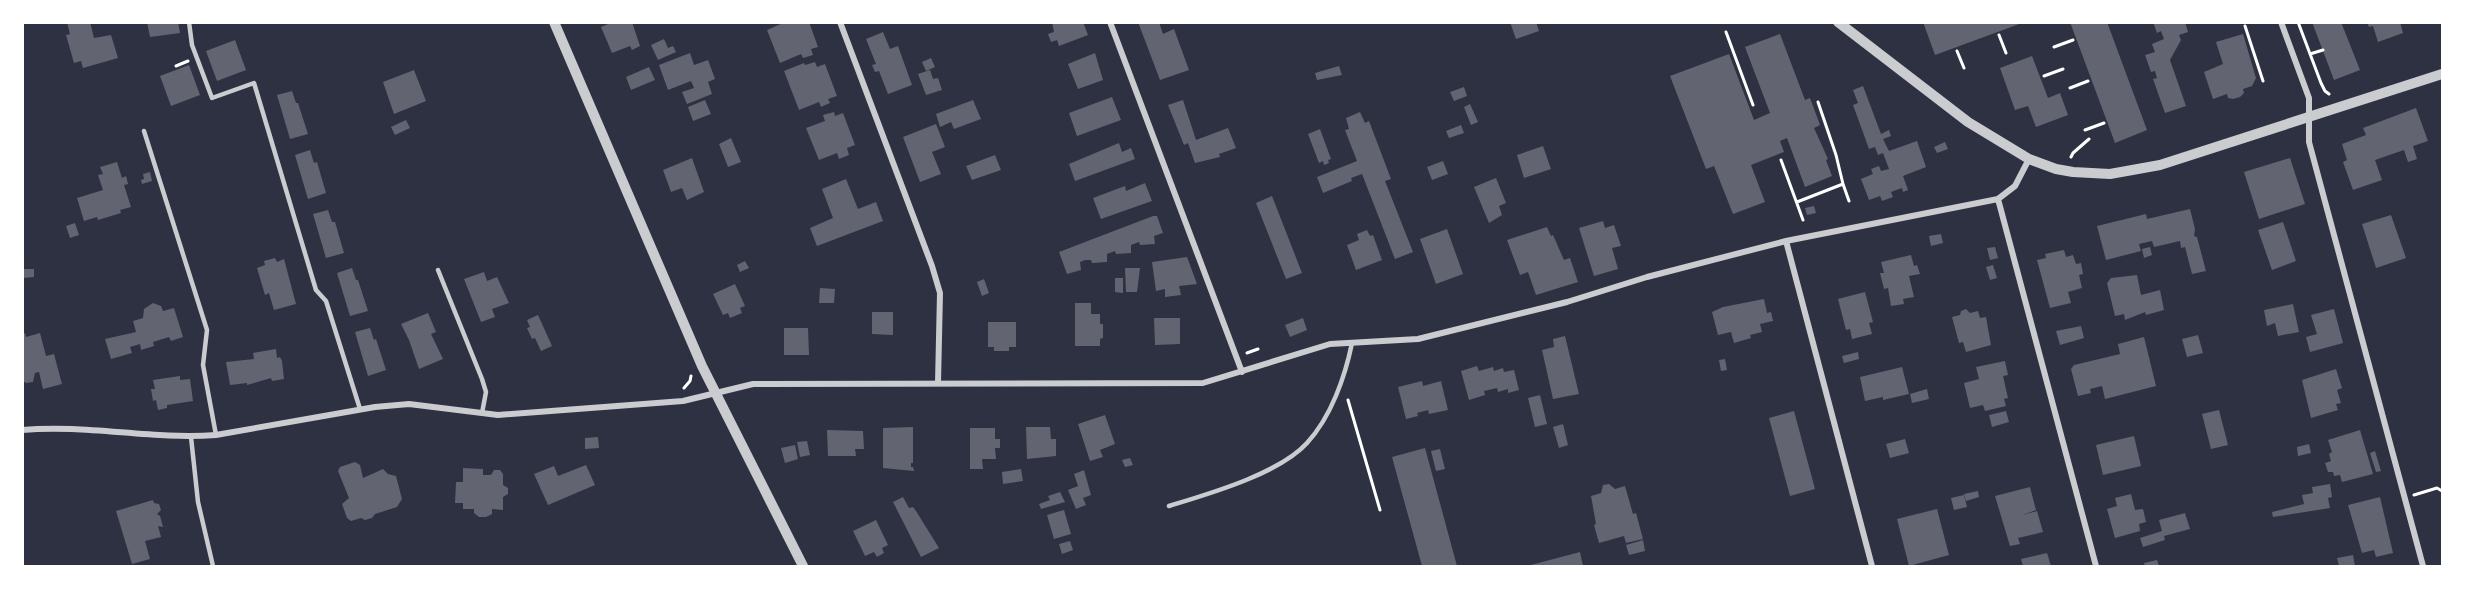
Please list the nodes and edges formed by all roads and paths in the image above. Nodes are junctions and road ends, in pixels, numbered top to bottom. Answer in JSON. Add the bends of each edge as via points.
{"nodes":[{"id":1,"x":189,"y":22,"type":"edge"},
{"id":2,"x":554,"y":22,"type":"edge"},
{"id":3,"x":840,"y":22,"type":"edge"},
{"id":4,"x":1110,"y":22,"type":"edge"},
{"id":5,"x":1838,"y":22,"type":"edge"},
{"id":6,"x":2282,"y":22,"type":"edge"},
{"id":7,"x":2298,"y":22,"type":"edge"},
{"id":8,"x":2245,"y":26,"type":"dead end"},
{"id":9,"x":1726,"y":32,"type":"dead end"},
{"id":10,"x":1999,"y":35,"type":"dead end"},
{"id":11,"x":2073,"y":40,"type":"dead end"},
{"id":12,"x":2054,"y":47,"type":"dead end"},
{"id":13,"x":2323,"y":50,"type":"dead end"},
{"id":14,"x":1957,"y":51,"type":"dead end"},
{"id":15,"x":2006,"y":53,"type":"dead end"},
{"id":16,"x":2310,"y":54,"type":"junction"},
{"id":17,"x":1964,"y":68,"type":"dead end"},
{"id":18,"x":2062,"y":69,"type":"dead end"},
{"id":19,"x":2442,"y":74,"type":"edge"},
{"id":20,"x":2044,"y":76,"type":"dead end"},
{"id":21,"x":2088,"y":81,"type":"dead end"},
{"id":22,"x":2263,"y":81,"type":"dead end"},
{"id":23,"x":2070,"y":88,"type":"dead end"},
{"id":24,"x":2329,"y":94,"type":"dead end"},
{"id":25,"x":1818,"y":102,"type":"dead end"},
{"id":26,"x":1753,"y":105,"type":"dead end"},
{"id":27,"x":2309,"y":117,"type":"junction"},
{"id":28,"x":2104,"y":123,"type":"dead end"},
{"id":29,"x":2085,"y":130,"type":"dead end"},
{"id":30,"x":144,"y":131,"type":"dead end"},
{"id":31,"x":2089,"y":139,"type":"dead end"},
{"id":32,"x":2071,"y":158,"type":"dead end"},
{"id":33,"x":2029,"y":159,"type":"junction"},
{"id":34,"x":1781,"y":160,"type":"dead end"},
{"id":35,"x":1843,"y":184,"type":"junction"},
{"id":36,"x":1998,"y":199,"type":"junction"},
{"id":37,"x":1849,"y":201,"type":"dead end"},
{"id":38,"x":1797,"y":202,"type":"junction"},
{"id":39,"x":1803,"y":220,"type":"dead end"},
{"id":40,"x":1786,"y":241,"type":"junction"},
{"id":41,"x":438,"y":270,"type":"dead end"},
{"id":42,"x":1352,"y":343,"type":"junction"},
{"id":43,"x":1255,"y":356,"type":"dead end"},
{"id":44,"x":1239,"y":362,"type":"junction"},
{"id":45,"x":1242,"y":372,"type":"junction"},
{"id":46,"x":1340,"y":382,"type":"junction"},
{"id":47,"x":938,"y":383,"type":"junction"},
{"id":48,"x":715,"y":393,"type":"junction"},
{"id":49,"x":360,"y":409,"type":"junction"},
{"id":50,"x":482,"y":413,"type":"junction"},
{"id":51,"x":22,"y":430,"type":"edge"},
{"id":52,"x":216,"y":435,"type":"junction"},
{"id":53,"x":191,"y":437,"type":"junction"},
{"id":54,"x":2442,"y":491,"type":"edge"},
{"id":55,"x":2421,"y":493,"type":"dead end"},
{"id":56,"x":1169,"y":506,"type":"dead end"},
{"id":57,"x":1380,"y":510,"type":"dead end"},
{"id":58,"x":213,"y":567,"type":"edge"},
{"id":59,"x":803,"y":567,"type":"edge"},
{"id":60,"x":1872,"y":567,"type":"edge"},
{"id":61,"x":2096,"y":567,"type":"edge"},
{"id":62,"x":2423,"y":567,"type":"edge"}],
"edges":[{"from":1,"to":49,"type":"lane","via":[[192,45],[212,98],[254,83],[316,290],[326,301]]},
{"from":2,"to":48,"type":"street"},
{"from":3,"to":47,"type":"street","via":[[940,293]]},
{"from":4,"to":44,"type":"street"},
{"from":5,"to":33,"type":"street","via":[[1968,122]]},
{"from":6,"to":27,"type":"street","via":[[2309,98]]},
{"from":7,"to":16,"type":"path"},
{"from":8,"to":22,"type":"path"},
{"from":9,"to":26,"type":"path"},
{"from":10,"to":15,"type":"path"},
{"from":11,"to":12,"type":"path"},
{"from":13,"to":16,"type":"path"},
{"from":14,"to":17,"type":"path"},
{"from":16,"to":24,"type":"path"},
{"from":18,"to":20,"type":"path"},
{"from":19,"to":27,"type":"street"},
{"from":21,"to":23,"type":"path"},
{"from":25,"to":35,"type":"path"},
{"from":27,"to":33,"type":"street","via":[[2171,162],[2122,172],[2073,172]]},
{"from":27,"to":62,"type":"street","via":[[2308,142]]},
{"from":28,"to":29,"type":"path"},
{"from":30,"to":52,"type":"lane","via":[[207,330],[203,365]]},
{"from":31,"to":32,"type":"path"},
{"from":33,"to":36,"type":"street","via":[[2014,186]]},
{"from":34,"to":38,"type":"path"},
{"from":35,"to":37,"type":"path"},
{"from":35,"to":38,"type":"path"},
{"from":36,"to":40,"type":"street"},
{"from":36,"to":61,"type":"street"},
{"from":38,"to":39,"type":"path"},
{"from":40,"to":42,"type":"street","via":[[1418,339]]},
{"from":40,"to":60,"type":"street"},
{"from":41,"to":50,"type":"lane","via":[[486,392]]},
{"from":42,"to":45,"type":"street","via":[[1330,344]]},
{"from":42,"to":46,"type":"lane"},
{"from":43,"to":44,"type":"path"},
{"from":44,"to":45,"type":"street"},
{"from":45,"to":47,"type":"street","via":[[1203,383]]},
{"from":46,"to":56,"type":"lane","via":[[1322,425],[1305,446],[1273,469]]},
{"from":46,"to":57,"type":"path"},
{"from":47,"to":48,"type":"street","via":[[753,384]]},
{"from":48,"to":50,"type":"street","via":[[683,401]]},
{"from":48,"to":59,"type":"street"},
{"from":49,"to":50,"type":"street","via":[[409,404]]},
{"from":49,"to":52,"type":"street"},
{"from":51,"to":53,"type":"street","via":[[47,428]]},
{"from":52,"to":53,"type":"street"},
{"from":53,"to":58,"type":"lane","via":[[198,502]]},
{"from":54,"to":55,"type":"path","via":[[2437,488]]}]}
